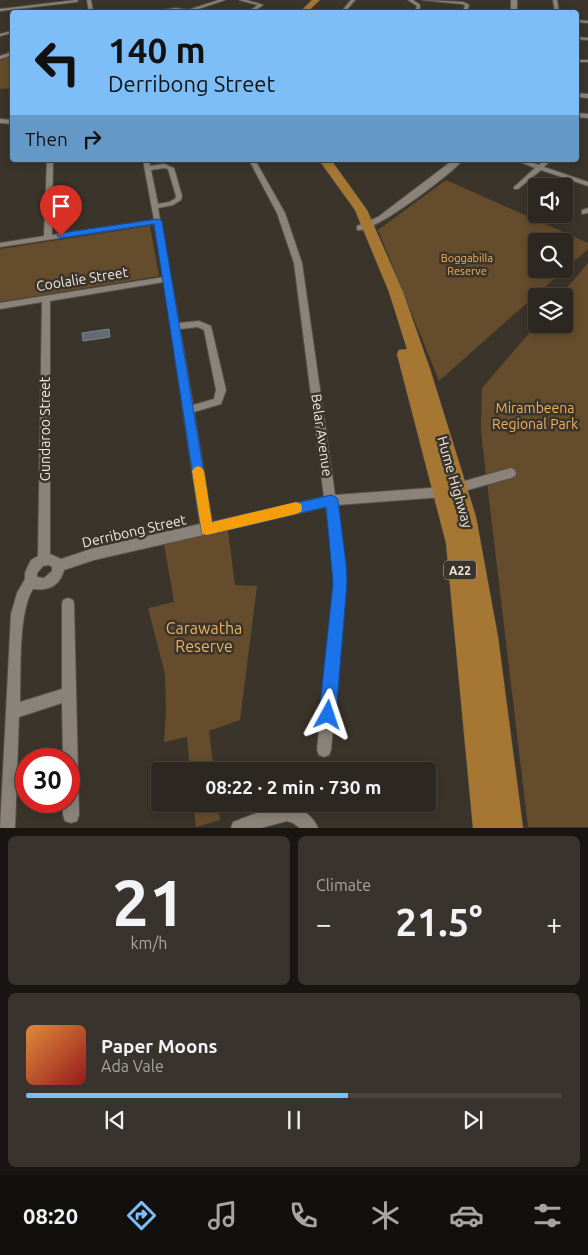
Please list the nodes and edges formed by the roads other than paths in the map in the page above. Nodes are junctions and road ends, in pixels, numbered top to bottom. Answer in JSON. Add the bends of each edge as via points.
{"nodes":[{"id":1,"x":223,"y":0,"type":"edge"},
{"id":2,"x":242,"y":0,"type":"edge"},
{"id":3,"x":309,"y":0,"type":"edge"},
{"id":4,"x":316,"y":0,"type":"edge"},
{"id":5,"x":353,"y":0,"type":"edge"},
{"id":6,"x":424,"y":0,"type":"edge"},
{"id":7,"x":76,"y":1,"type":"edge"},
{"id":8,"x":412,"y":1,"type":"edge"},
{"id":9,"x":0,"y":10,"type":"edge"},
{"id":10,"x":163,"y":10,"type":"edge"},
{"id":11,"x":181,"y":10,"type":"edge"},
{"id":12,"x":192,"y":10,"type":"edge"},
{"id":13,"x":253,"y":10,"type":"edge"},
{"id":14,"x":299,"y":10,"type":"edge"},
{"id":15,"x":305,"y":10,"type":"edge"},
{"id":16,"x":345,"y":10,"type":"edge"},
{"id":17,"x":417,"y":10,"type":"edge"},
{"id":18,"x":466,"y":10,"type":"edge"},
{"id":19,"x":10,"y":33,"type":"edge"},
{"id":20,"x":0,"y":35,"type":"edge"},
{"id":21,"x":50,"y":162,"type":"edge"},
{"id":22,"x":253,"y":162,"type":"edge"},
{"id":23,"x":320,"y":162,"type":"edge"},
{"id":24,"x":326,"y":162,"type":"edge"},
{"id":25,"x":456,"y":162,"type":"edge"},
{"id":26,"x":524,"y":162,"type":"edge"},
{"id":27,"x":546,"y":162,"type":"edge"},
{"id":28,"x":147,"y":164,"type":"edge"},
{"id":29,"x":540,"y":168,"type":"junction"},
{"id":30,"x":588,"y":184,"type":"edge"},
{"id":31,"x":516,"y":188,"type":"dead end"},
{"id":32,"x":155,"y":206,"type":"junction"},
{"id":33,"x":158,"y":221,"type":"junction"},
{"id":34,"x":365,"y":227,"type":"junction"},
{"id":35,"x":48,"y":238,"type":"junction"},
{"id":36,"x":0,"y":245,"type":"edge"},
{"id":37,"x":168,"y":279,"type":"junction"},
{"id":38,"x":46,"y":298,"type":"junction"},
{"id":39,"x":0,"y":306,"type":"edge"},
{"id":40,"x":176,"y":326,"type":"junction"},
{"id":41,"x":188,"y":410,"type":"junction"},
{"id":42,"x":511,"y":473,"type":"dead end"},
{"id":43,"x":450,"y":490,"type":"junction"},
{"id":44,"x":331,"y":500,"type":"junction"},
{"id":45,"x":207,"y":529,"type":"junction"},
{"id":46,"x":44,"y":559,"type":"junction"},
{"id":47,"x":58,"y":566,"type":"junction"},
{"id":48,"x":31,"y":581,"type":"junction"},
{"id":49,"x":68,"y":604,"type":"dead end"},
{"id":50,"x":70,"y":694,"type":"junction"},
{"id":51,"x":12,"y":712,"type":"junction"},
{"id":52,"x":324,"y":750,"type":"dead end"},
{"id":53,"x":71,"y":815,"type":"dead end"},
{"id":54,"x":308,"y":824,"type":"edge"},
{"id":55,"x":6,"y":828,"type":"edge"},
{"id":56,"x":239,"y":828,"type":"edge"},
{"id":57,"x":487,"y":828,"type":"edge"},
{"id":58,"x":509,"y":828,"type":"edge"}],
"edges":[{"from":1,"to":12,"type":"street"},
{"from":2,"to":13,"type":"street","via":[[261,5]]},
{"from":3,"to":14,"type":"highway"},
{"from":4,"to":15,"type":"highway"},
{"from":5,"to":16,"type":"street"},
{"from":6,"to":8,"type":"street"},
{"from":6,"to":18,"type":"street","via":[[463,3],[467,5]]},
{"from":7,"to":9,"type":"street"},
{"from":8,"to":17,"type":"street","via":[[419,6]]},
{"from":10,"to":11,"type":"street"},
{"from":19,"to":20,"type":"street"},
{"from":21,"to":35,"type":"street"},
{"from":22,"to":44,"type":"street","name":"Belar Avenue","via":[[281,212],[298,263]]},
{"from":23,"to":34,"type":"highway","name":"Hume Highway","number":"A22"},
{"from":24,"to":34,"type":"highway","name":"Hume Highway","number":"A22","via":[[354,199]]},
{"from":25,"to":34,"type":"street","via":[[381,219]]},
{"from":26,"to":29,"type":"street"},
{"from":27,"to":29,"type":"street"},
{"from":28,"to":32,"type":"street"},
{"from":28,"to":32,"type":"street","via":[[171,168],[179,196],[174,203]]},
{"from":29,"to":30,"type":"street"},
{"from":29,"to":31,"type":"street"},
{"from":32,"to":33,"type":"street"},
{"from":33,"to":35,"type":"street"},
{"from":33,"to":37,"type":"street"},
{"from":34,"to":43,"type":"highway","name":"Hume Highway","number":"A22"},
{"from":35,"to":36,"type":"street"},
{"from":37,"to":38,"type":"street","name":"Coolalie Street"},
{"from":37,"to":40,"type":"street"},
{"from":38,"to":39,"type":"street","name":"Coolalie Street"},
{"from":38,"to":46,"type":"street","name":"Gundaroo Street"},
{"from":40,"to":41,"type":"street"},
{"from":40,"to":41,"type":"street","via":[[199,324],[208,328],[221,390],[218,401]]},
{"from":41,"to":45,"type":"street"},
{"from":42,"to":43,"type":"street","name":"Derribong Street"},
{"from":43,"to":44,"type":"street","name":"Derribong Street"},
{"from":43,"to":57,"type":"highway","name":"Hume Highway","number":"A22"},
{"from":43,"to":58,"type":"highway","name":"Hume Highway","number":"A22","via":[[473,550]]},
{"from":44,"to":45,"type":"street","name":"Derribong Street"},
{"from":44,"to":52,"type":"street","name":"Belar Avenue","via":[[340,583]]},
{"from":45,"to":47,"type":"street","name":"Derribong Street","via":[[94,554]]},
{"from":46,"to":47,"type":"street","via":[[53,560]]},
{"from":46,"to":48,"type":"street","via":[[32,568]]},
{"from":47,"to":48,"type":"street","via":[[51,582],[37,585]]},
{"from":48,"to":51,"type":"street","via":[[23,593],[17,614]]},
{"from":49,"to":50,"type":"street"},
{"from":50,"to":51,"type":"street"},
{"from":50,"to":53,"type":"street"},
{"from":51,"to":55,"type":"street"},
{"from":54,"to":56,"type":"street","via":[[298,814],[289,812]]}]}
